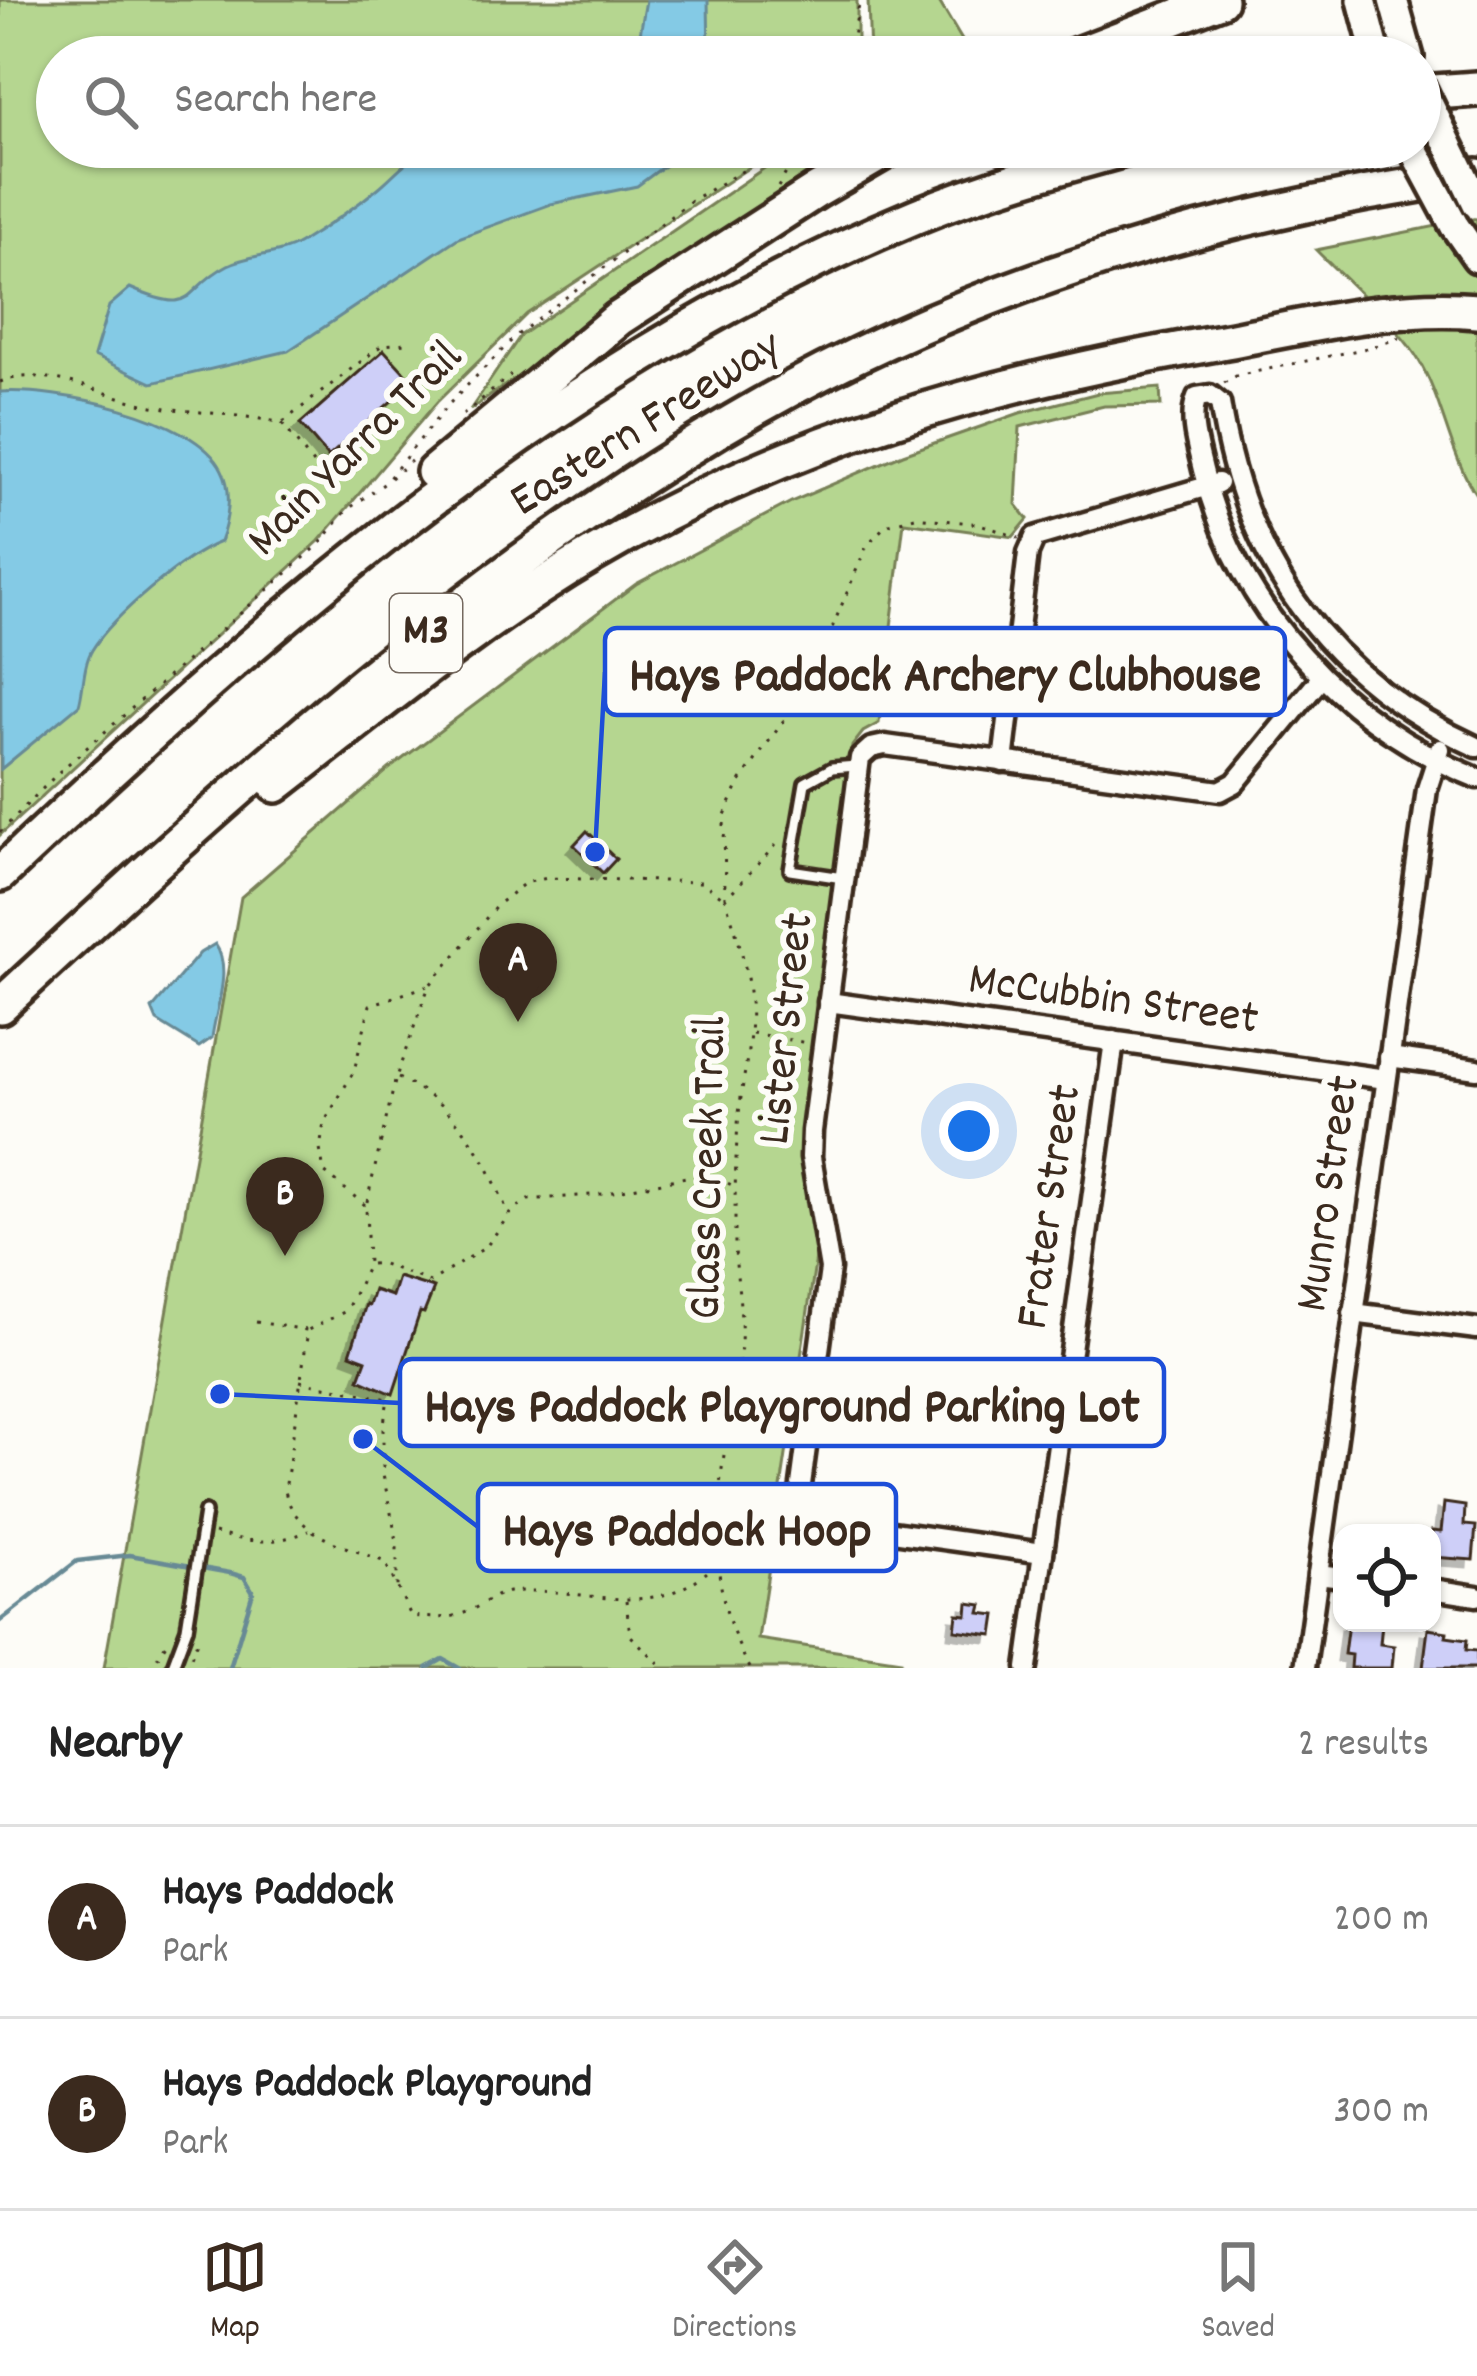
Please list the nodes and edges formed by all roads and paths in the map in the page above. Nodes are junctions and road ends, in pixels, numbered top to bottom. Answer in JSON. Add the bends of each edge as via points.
{"nodes":[{"id":1,"x":860,"y":0,"type":"edge"},
{"id":2,"x":1220,"y":0,"type":"edge"},
{"id":3,"x":1362,"y":0,"type":"edge"},
{"id":4,"x":1393,"y":0,"type":"edge"},
{"id":5,"x":853,"y":36,"type":"edge"},
{"id":6,"x":1127,"y":36,"type":"edge"},
{"id":7,"x":1371,"y":36,"type":"edge"},
{"id":8,"x":1403,"y":36,"type":"edge"},
{"id":9,"x":1477,"y":89,"type":"edge"},
{"id":10,"x":1441,"y":90,"type":"edge"},
{"id":11,"x":1441,"y":132,"type":"edge"},
{"id":12,"x":748,"y":168,"type":"edge"},
{"id":13,"x":788,"y":168,"type":"edge"},
{"id":14,"x":855,"y":168,"type":"edge"},
{"id":15,"x":1055,"y":168,"type":"edge"},
{"id":16,"x":1423,"y":168,"type":"edge"},
{"id":17,"x":1477,"y":176,"type":"edge"},
{"id":18,"x":772,"y":194,"type":"dead end"},
{"id":19,"x":1477,"y":204,"type":"edge"},
{"id":20,"x":1477,"y":258,"type":"edge"},
{"id":21,"x":1477,"y":282,"type":"edge"},
{"id":22,"x":1477,"y":311,"type":"edge"},
{"id":23,"x":1408,"y":324,"type":"junction"},
{"id":24,"x":408,"y":343,"type":"dead end"},
{"id":25,"x":0,"y":382,"type":"edge"},
{"id":26,"x":1204,"y":394,"type":"junction"},
{"id":27,"x":282,"y":423,"type":"junction"},
{"id":28,"x":313,"y":464,"type":"dead end"},
{"id":29,"x":1234,"y":477,"type":"junction"},
{"id":30,"x":1207,"y":486,"type":"junction"},
{"id":31,"x":1030,"y":543,"type":"junction"},
{"id":32,"x":304,"y":599,"type":"junction"},
{"id":33,"x":1321,"y":678,"type":"junction"},
{"id":34,"x":1447,"y":734,"type":"junction"},
{"id":35,"x":1477,"y":747,"type":"edge"},
{"id":36,"x":1436,"y":759,"type":"junction"},
{"id":37,"x":1003,"y":762,"type":"junction"},
{"id":38,"x":857,"y":766,"type":"junction"},
{"id":39,"x":1477,"y":778,"type":"edge"},
{"id":40,"x":0,"y":832,"type":"edge"},
{"id":41,"x":793,"y":848,"type":"junction"},
{"id":42,"x":0,"y":874,"type":"edge"},
{"id":43,"x":843,"y":878,"type":"junction"},
{"id":44,"x":724,"y":899,"type":"junction"},
{"id":45,"x":58,"y":953,"type":"junction"},
{"id":46,"x":428,"y":986,"type":"junction"},
{"id":47,"x":828,"y":1002,"type":"junction"},
{"id":48,"x":0,"y":1006,"type":"edge"},
{"id":49,"x":750,"y":1033,"type":"junction"},
{"id":50,"x":1114,"y":1041,"type":"junction"},
{"id":51,"x":822,"y":1046,"type":"junction"},
{"id":52,"x":1389,"y":1058,"type":"junction"},
{"id":53,"x":1477,"y":1069,"type":"edge"},
{"id":54,"x":396,"y":1077,"type":"junction"},
{"id":55,"x":1386,"y":1079,"type":"junction"},
{"id":56,"x":736,"y":1187,"type":"junction"},
{"id":57,"x":366,"y":1206,"type":"junction"},
{"id":58,"x":509,"y":1214,"type":"junction"},
{"id":59,"x":368,"y":1265,"type":"junction"},
{"id":60,"x":1353,"y":1313,"type":"junction"},
{"id":61,"x":256,"y":1322,"type":"dead end"},
{"id":62,"x":1477,"y":1329,"type":"edge"},
{"id":63,"x":308,"y":1330,"type":"junction"},
{"id":64,"x":298,"y":1381,"type":"junction"},
{"id":65,"x":205,"y":1511,"type":"dead end"},
{"id":66,"x":717,"y":1526,"type":"junction"},
{"id":67,"x":310,"y":1530,"type":"junction"},
{"id":68,"x":201,"y":1535,"type":"junction"},
{"id":69,"x":823,"y":1540,"type":"dead end"},
{"id":70,"x":1043,"y":1553,"type":"junction"},
{"id":71,"x":716,"y":1564,"type":"junction"},
{"id":72,"x":1318,"y":1574,"type":"junction"},
{"id":73,"x":1333,"y":1576,"type":"edge"},
{"id":74,"x":1441,"y":1590,"type":"edge"},
{"id":75,"x":398,"y":1593,"type":"junction"},
{"id":76,"x":1477,"y":1596,"type":"edge"},
{"id":77,"x":626,"y":1599,"type":"junction"},
{"id":78,"x":199,"y":1630,"type":"dead end"},
{"id":79,"x":172,"y":1668,"type":"edge"},
{"id":80,"x":189,"y":1668,"type":"edge"},
{"id":81,"x":664,"y":1668,"type":"edge"},
{"id":82,"x":750,"y":1668,"type":"edge"},
{"id":83,"x":1027,"y":1668,"type":"edge"},
{"id":84,"x":1305,"y":1668,"type":"edge"}],
"edges":[{"from":1,"to":5,"type":"path"},
{"from":2,"to":6,"type":"highway"},
{"from":3,"to":7,"type":"main road"},
{"from":4,"to":8,"type":"main road"},
{"from":9,"to":10,"type":"highway"},
{"from":11,"to":19,"type":"main road","bridge":true},
{"from":12,"to":40,"type":"path","name":"Main Yarra Trail","via":[[692,200],[517,334],[385,483]]},
{"from":13,"to":18,"type":"path"},
{"from":14,"to":32,"type":"highway","via":[[618,320],[428,477]]},
{"from":15,"to":32,"type":"highway","name":"Eastern Freeway","number":"M3","via":[[921,213],[716,311],[548,414]]},
{"from":16,"to":20,"type":"main road","bridge":true},
{"from":17,"to":45,"type":"highway","name":"Eastern Freeway","number":"M3","via":[[1267,213],[1116,254],[908,332],[761,405],[597,507],[451,614]]},
{"from":21,"to":23,"type":"highway"},
{"from":22,"to":23,"type":"highway"},
{"from":23,"to":26,"type":"path","via":[[1372,347],[1236,376]]},
{"from":23,"to":45,"type":"highway","via":[[1311,326],[970,394],[802,450],[691,500],[474,634]]},
{"from":24,"to":27,"type":"path","via":[[382,345]]},
{"from":25,"to":27,"type":"path","via":[[52,377],[148,405]]},
{"from":26,"to":29,"type":"street","via":[[1220,404]]},
{"from":26,"to":30,"type":"street","via":[[1192,410]]},
{"from":27,"to":28,"type":"path"},
{"from":29,"to":30,"type":"street"},
{"from":29,"to":34,"type":"street","via":[[1276,573],[1325,641],[1378,689]]},
{"from":30,"to":31,"type":"street"},
{"from":30,"to":33,"type":"street","via":[[1242,573]]},
{"from":31,"to":37,"type":"street"},
{"from":31,"to":44,"type":"path","name":"Glass Creek Trail","via":[[980,524],[915,517],[886,525],[867,544],[819,659],[724,817]]},
{"from":32,"to":42,"type":"highway","name":"Eastern Freeway","number":"M3"},
{"from":33,"to":36,"type":"street"},
{"from":33,"to":37,"type":"street","via":[[1220,790]]},
{"from":34,"to":35,"type":"street"},
{"from":34,"to":36,"type":"street","name":"Munro Street"},
{"from":36,"to":39,"type":"street"},
{"from":36,"to":52,"type":"street","name":"Munro Street"},
{"from":37,"to":38,"type":"street","via":[[885,746],[864,752]]},
{"from":38,"to":41,"type":"lane","via":[[805,783]]},
{"from":38,"to":43,"type":"street","name":"Lister Street"},
{"from":41,"to":43,"type":"lane","via":[[790,870]]},
{"from":41,"to":44,"type":"path","via":[[776,845]]},
{"from":43,"to":47,"type":"street","name":"Lister Street"},
{"from":44,"to":46,"type":"path","via":[[702,882],[525,884]]},
{"from":44,"to":49,"type":"path","name":"Glass Creek Trail","via":[[740,941]]},
{"from":45,"to":48,"type":"highway","name":"Eastern Freeway","number":"M3"},
{"from":46,"to":54,"type":"path"},
{"from":46,"to":57,"type":"path","via":[[370,1005],[354,1071],[324,1123],[324,1172]]},
{"from":47,"to":50,"type":"street","name":"McCubbin Street"},
{"from":47,"to":51,"type":"street","name":"Lister Street"},
{"from":49,"to":51,"type":"path"},
{"from":49,"to":56,"type":"path","name":"Glass Creek Trail"},
{"from":50,"to":55,"type":"street","name":"McCubbin Street"},
{"from":50,"to":70,"type":"street","name":"Frater Street"},
{"from":51,"to":70,"type":"street","name":"Lister Street","via":[[811,1157],[830,1269],[800,1513],[814,1522]]},
{"from":52,"to":53,"type":"street"},
{"from":52,"to":55,"type":"street","name":"Munro Street"},
{"from":54,"to":57,"type":"path"},
{"from":54,"to":58,"type":"path","via":[[455,1118],[486,1158]]},
{"from":55,"to":60,"type":"street","name":"Munro Street"},
{"from":56,"to":58,"type":"path","via":[[691,1176],[528,1200]]},
{"from":56,"to":66,"type":"path","name":"Glass Creek Trail","via":[[741,1342]]},
{"from":57,"to":59,"type":"path"},
{"from":58,"to":59,"type":"path","via":[[486,1247],[430,1282]]},
{"from":59,"to":63,"type":"path","via":[[346,1311]]},
{"from":60,"to":62,"type":"street"},
{"from":60,"to":72,"type":"street","name":"Munro Street"},
{"from":61,"to":63,"type":"path"},
{"from":63,"to":64,"type":"path"},
{"from":64,"to":67,"type":"path","via":[[285,1491],[291,1515]]},
{"from":64,"to":75,"type":"path","via":[[388,1399],[383,1475]]},
{"from":65,"to":68,"type":"lane"},
{"from":66,"to":69,"type":"path"},
{"from":66,"to":71,"type":"path","name":"Glass Creek Trail"},
{"from":67,"to":68,"type":"path","via":[[280,1542]]},
{"from":67,"to":75,"type":"path","via":[[385,1562]]},
{"from":68,"to":79,"type":"lane","via":[[187,1628]]},
{"from":70,"to":83,"type":"street","name":"Frater Street"},
{"from":71,"to":77,"type":"path","via":[[670,1596]]},
{"from":71,"to":82,"type":"path","name":"Glass Creek Trail","via":[[732,1637]]},
{"from":72,"to":73,"type":"street"},
{"from":72,"to":84,"type":"street","name":"Munro Street"},
{"from":74,"to":76,"type":"street"},
{"from":75,"to":77,"type":"path","via":[[411,1616],[442,1618],[505,1592]]},
{"from":77,"to":81,"type":"path","via":[[630,1635]]},
{"from":78,"to":80,"type":"path"}]}
